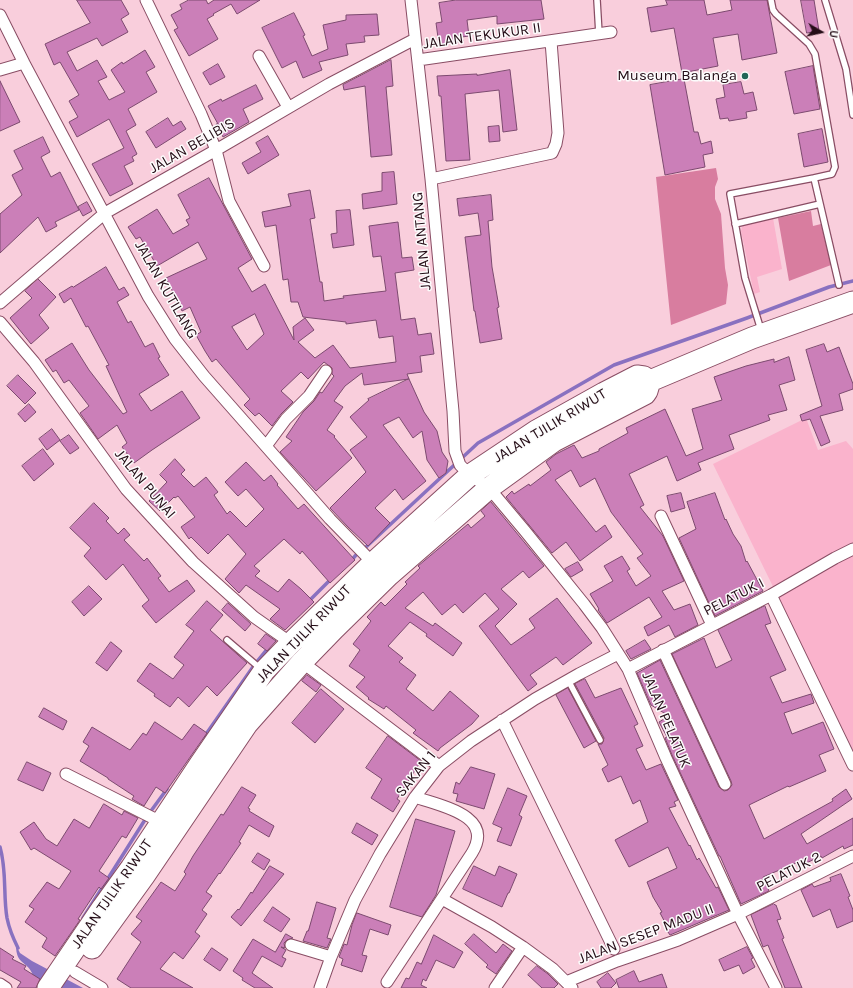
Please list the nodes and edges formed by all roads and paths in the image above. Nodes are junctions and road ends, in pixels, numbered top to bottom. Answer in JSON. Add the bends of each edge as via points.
{"nodes":[{"id":1,"x":146,"y":0,"type":"edge"},
{"id":2,"x":411,"y":0,"type":"edge"},
{"id":3,"x":597,"y":0,"type":"edge"},
{"id":4,"x":771,"y":0,"type":"edge"},
{"id":5,"x":825,"y":0,"type":"edge"},
{"id":6,"x":0,"y":15,"type":"edge"},
{"id":7,"x":611,"y":32,"type":"dead end"},
{"id":8,"x":599,"y":34,"type":"junction"},
{"id":9,"x":415,"y":39,"type":"junction"},
{"id":10,"x":551,"y":41,"type":"junction"},
{"id":11,"x":259,"y":56,"type":"dead end"},
{"id":12,"x":418,"y":60,"type":"junction"},
{"id":13,"x":24,"y":63,"type":"junction"},
{"id":14,"x":0,"y":70,"type":"edge"},
{"id":15,"x":288,"y":107,"type":"junction"},
{"id":16,"x":853,"y":115,"type":"edge"},
{"id":17,"x":216,"y":150,"type":"junction"},
{"id":18,"x":814,"y":178,"type":"junction"},
{"id":19,"x":431,"y":179,"type":"junction"},
{"id":20,"x":820,"y":204,"type":"junction"},
{"id":21,"x":105,"y":213,"type":"junction"},
{"id":22,"x":735,"y":224,"type":"junction"},
{"id":23,"x":264,"y":266,"type":"dead end"},
{"id":24,"x":839,"y":285,"type":"dead end"},
{"id":25,"x":853,"y":302,"type":"edge"},
{"id":26,"x":0,"y":303,"type":"edge"},
{"id":27,"x":0,"y":322,"type":"edge"},
{"id":28,"x":762,"y":334,"type":"junction"},
{"id":29,"x":326,"y":371,"type":"dead end"},
{"id":30,"x":650,"y":381,"type":"junction"},
{"id":31,"x":266,"y":446,"type":"junction"},
{"id":32,"x":470,"y":475,"type":"junction"},
{"id":33,"x":489,"y":488,"type":"junction"},
{"id":34,"x":661,"y":516,"type":"dead end"},
{"id":35,"x":853,"y":549,"type":"edge"},
{"id":36,"x":373,"y":563,"type":"junction"},
{"id":37,"x":771,"y":595,"type":"junction"},
{"id":38,"x":712,"y":625,"type":"junction"},
{"id":39,"x":227,"y":640,"type":"dead end"},
{"id":40,"x":291,"y":643,"type":"junction"},
{"id":41,"x":662,"y":650,"type":"junction"},
{"id":42,"x":618,"y":654,"type":"junction"},
{"id":43,"x":302,"y":662,"type":"junction"},
{"id":44,"x":628,"y":669,"type":"junction"},
{"id":45,"x":264,"y":671,"type":"junction"},
{"id":46,"x":568,"y":680,"type":"junction"},
{"id":47,"x":502,"y":720,"type":"junction"},
{"id":48,"x":600,"y":740,"type":"dead end"},
{"id":49,"x":853,"y":765,"type":"edge"},
{"id":50,"x":439,"y":766,"type":"junction"},
{"id":51,"x":66,"y":774,"type":"dead end"},
{"id":52,"x":724,"y":784,"type":"dead end"},
{"id":53,"x":415,"y":797,"type":"junction"},
{"id":54,"x":161,"y":822,"type":"junction"},
{"id":55,"x":853,"y":856,"type":"edge"},
{"id":56,"x":137,"y":872,"type":"junction"},
{"id":57,"x":442,"y":899,"type":"junction"},
{"id":58,"x":738,"y":914,"type":"junction"},
{"id":59,"x":291,"y":945,"type":"dead end"},
{"id":60,"x":523,"y":947,"type":"junction"},
{"id":61,"x":614,"y":949,"type":"dead end"},
{"id":62,"x":331,"y":958,"type":"junction"},
{"id":63,"x":63,"y":980,"type":"edge"},
{"id":64,"x":387,"y":982,"type":"dead end"},
{"id":65,"x":0,"y":984,"type":"edge"},
{"id":66,"x":569,"y":985,"type":"edge"},
{"id":67,"x":6,"y":988,"type":"edge"},
{"id":68,"x":102,"y":988,"type":"edge"},
{"id":69,"x":320,"y":988,"type":"edge"},
{"id":70,"x":495,"y":988,"type":"edge"},
{"id":71,"x":776,"y":988,"type":"edge"}],
"edges":[{"from":1,"to":17,"type":"street"},
{"from":2,"to":9,"type":"street","name":"JALAN ANTANG"},
{"from":3,"to":8,"type":"lane"},
{"from":4,"to":18,"type":"lane","via":[[776,14],[809,44],[815,54],[835,167],[832,174]]},
{"from":5,"to":16,"type":"lane","via":[[846,69]]},
{"from":6,"to":13,"type":"street","name":"JALAN KUTILANG"},
{"from":7,"to":8,"type":"street","name":"JALAN TEKUKUR II"},
{"from":8,"to":10,"type":"street","name":"JALAN TEKUKUR II"},
{"from":9,"to":12,"type":"street","name":"JALAN ANTANG"},
{"from":9,"to":15,"type":"street","name":"JALAN BELIBIS"},
{"from":10,"to":12,"type":"street","name":"JALAN TEKUKUR II"},
{"from":10,"to":19,"type":"street","name":"JALAN TEKUKUR II","via":[[558,133],[552,153]]},
{"from":11,"to":15,"type":"street"},
{"from":12,"to":19,"type":"street","name":"JALAN ANTANG"},
{"from":13,"to":14,"type":"street"},
{"from":13,"to":21,"type":"street","name":"JALAN KUTILANG"},
{"from":15,"to":17,"type":"street","name":"JALAN BELIBIS"},
{"from":17,"to":21,"type":"street","name":"JALAN BELIBIS"},
{"from":17,"to":23,"type":"street","via":[[229,201]]},
{"from":18,"to":20,"type":"lane"},
{"from":18,"to":22,"type":"lane","via":[[730,194]]},
{"from":19,"to":32,"type":"street","name":"JALAN ANTANG","via":[[455,451],[460,465]]},
{"from":20,"to":22,"type":"lane"},
{"from":20,"to":24,"type":"lane"},
{"from":21,"to":26,"type":"street","name":"JALAN BELIBIS"},
{"from":21,"to":31,"type":"street","name":"JALAN KUTILANG","via":[[148,296],[175,339]]},
{"from":22,"to":28,"type":"lane","via":[[745,278]]},
{"from":25,"to":28,"type":"highway","name":"JALAN TJILIK RIWUT"},
{"from":27,"to":40,"type":"street","name":"JALAN PUNAI","via":[[34,362],[126,489],[193,562],[254,617]]},
{"from":28,"to":30,"type":"highway","name":"JALAN TJILIK RIWUT"},
{"from":29,"to":31,"type":"street","via":[[309,396],[286,419]]},
{"from":30,"to":32,"type":"highway","name":"JALAN TJILIK RIWUT","via":[[637,376],[604,393],[536,431]]},
{"from":30,"to":33,"type":"highway","name":"JALAN TJILIK RIWUT","via":[[645,394],[554,441]]},
{"from":31,"to":36,"type":"street","name":"JALAN KUTILANG","via":[[330,519]]},
{"from":32,"to":33,"type":"street","name":"JALAN ANTANG"},
{"from":32,"to":36,"type":"highway","name":"JALAN TJILIK RIWUT"},
{"from":33,"to":42,"type":"street","name":"JALAN PELATUK","via":[[584,604]]},
{"from":33,"to":43,"type":"highway","name":"JALAN TJILIK RIWUT","via":[[389,574]]},
{"from":34,"to":38,"type":"street"},
{"from":35,"to":37,"type":"street","name":"PELATUK I"},
{"from":36,"to":40,"type":"highway","name":"JALAN TJILIK RIWUT"},
{"from":37,"to":38,"type":"street","name":"PELATUK I"},
{"from":37,"to":49,"type":"street"},
{"from":38,"to":41,"type":"street","name":"PELATUK I"},
{"from":39,"to":45,"type":"lane"},
{"from":40,"to":45,"type":"highway","name":"JALAN TJILIK RIWUT"},
{"from":41,"to":44,"type":"street","name":"PELATUK I"},
{"from":41,"to":52,"type":"street"},
{"from":42,"to":44,"type":"street","name":"JALAN PELATUK"},
{"from":42,"to":46,"type":"street","name":"SAKAN 1"},
{"from":43,"to":50,"type":"street"},
{"from":43,"to":56,"type":"highway","name":"JALAN TJILIK RIWUT","via":[[247,724]]},
{"from":44,"to":58,"type":"street","name":"JALAN PELATUK"},
{"from":45,"to":54,"type":"highway","name":"JALAN TJILIK RIWUT"},
{"from":46,"to":47,"type":"street","name":"SAKAN 1"},
{"from":46,"to":48,"type":"lane"},
{"from":47,"to":50,"type":"street","name":"SAKAN 1"},
{"from":47,"to":61,"type":"street"},
{"from":50,"to":53,"type":"street","name":"SAKAN 1"},
{"from":51,"to":54,"type":"street"},
{"from":53,"to":57,"type":"street","via":[[469,818],[478,833],[476,847]]},
{"from":53,"to":62,"type":"street","name":"SAKAN 1","via":[[355,900]]},
{"from":54,"to":56,"type":"highway","name":"JALAN TJILIK RIWUT"},
{"from":55,"to":58,"type":"street","name":"PELATUK 2"},
{"from":56,"to":63,"type":"highway","name":"JALAN TJILIK RIWUT","via":[[103,907]]},
{"from":57,"to":60,"type":"street"},
{"from":57,"to":64,"type":"street"},
{"from":58,"to":66,"type":"street","name":"JALAN SESEP MADU II","via":[[678,940],[617,961]]},
{"from":58,"to":71,"type":"street","name":"JALAN PELATUK"},
{"from":59,"to":62,"type":"street"},
{"from":60,"to":66,"type":"street","via":[[541,959]]},
{"from":60,"to":70,"type":"street"},
{"from":62,"to":69,"type":"street","name":"SAKAN 1"},
{"from":63,"to":68,"type":"street"},
{"from":65,"to":67,"type":"street"}]}
